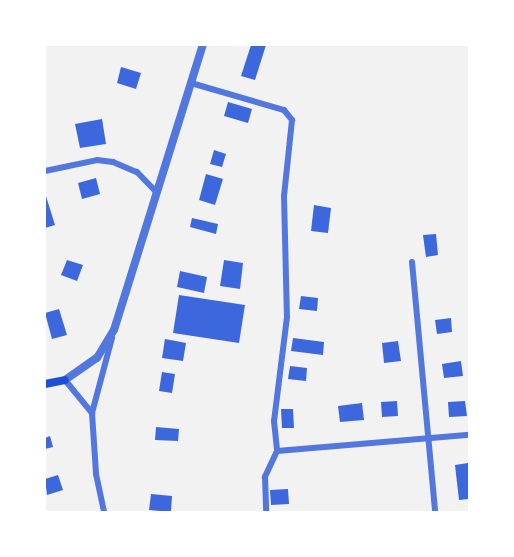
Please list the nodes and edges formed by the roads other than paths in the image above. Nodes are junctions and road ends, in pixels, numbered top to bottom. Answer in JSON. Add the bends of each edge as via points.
{"nodes":[{"id":1,"x":203,"y":45,"type":"edge"},
{"id":2,"x":191,"y":83,"type":"junction"},
{"id":3,"x":45,"y":171,"type":"edge"},
{"id":4,"x":157,"y":193,"type":"junction"},
{"id":5,"x":412,"y":262,"type":"dead end"},
{"id":6,"x":114,"y":330,"type":"junction"},
{"id":7,"x":65,"y":380,"type":"junction"},
{"id":8,"x":45,"y":384,"type":"edge"},
{"id":9,"x":92,"y":412,"type":"junction"},
{"id":10,"x":469,"y":435,"type":"edge"},
{"id":11,"x":428,"y":439,"type":"junction"},
{"id":12,"x":277,"y":451,"type":"junction"},
{"id":13,"x":104,"y":512,"type":"edge"},
{"id":14,"x":266,"y":512,"type":"edge"},
{"id":15,"x":435,"y":512,"type":"edge"}],
"edges":[{"from":1,"to":2,"type":"street"},
{"from":2,"to":4,"type":"street"},
{"from":2,"to":12,"type":"street","via":[[284,110],[292,120],[284,196],[287,317],[274,421]]},
{"from":3,"to":4,"type":"street","via":[[97,160],[113,162],[136,172]]},
{"from":4,"to":6,"type":"street"},
{"from":5,"to":11,"type":"street"},
{"from":6,"to":7,"type":"street","via":[[97,358]]},
{"from":6,"to":9,"type":"street"},
{"from":7,"to":8,"type":"main road"},
{"from":7,"to":9,"type":"street"},
{"from":9,"to":13,"type":"street","via":[[96,474]]},
{"from":10,"to":11,"type":"street"},
{"from":11,"to":12,"type":"street"},
{"from":11,"to":15,"type":"street"},
{"from":12,"to":14,"type":"street","via":[[265,477]]}]}
